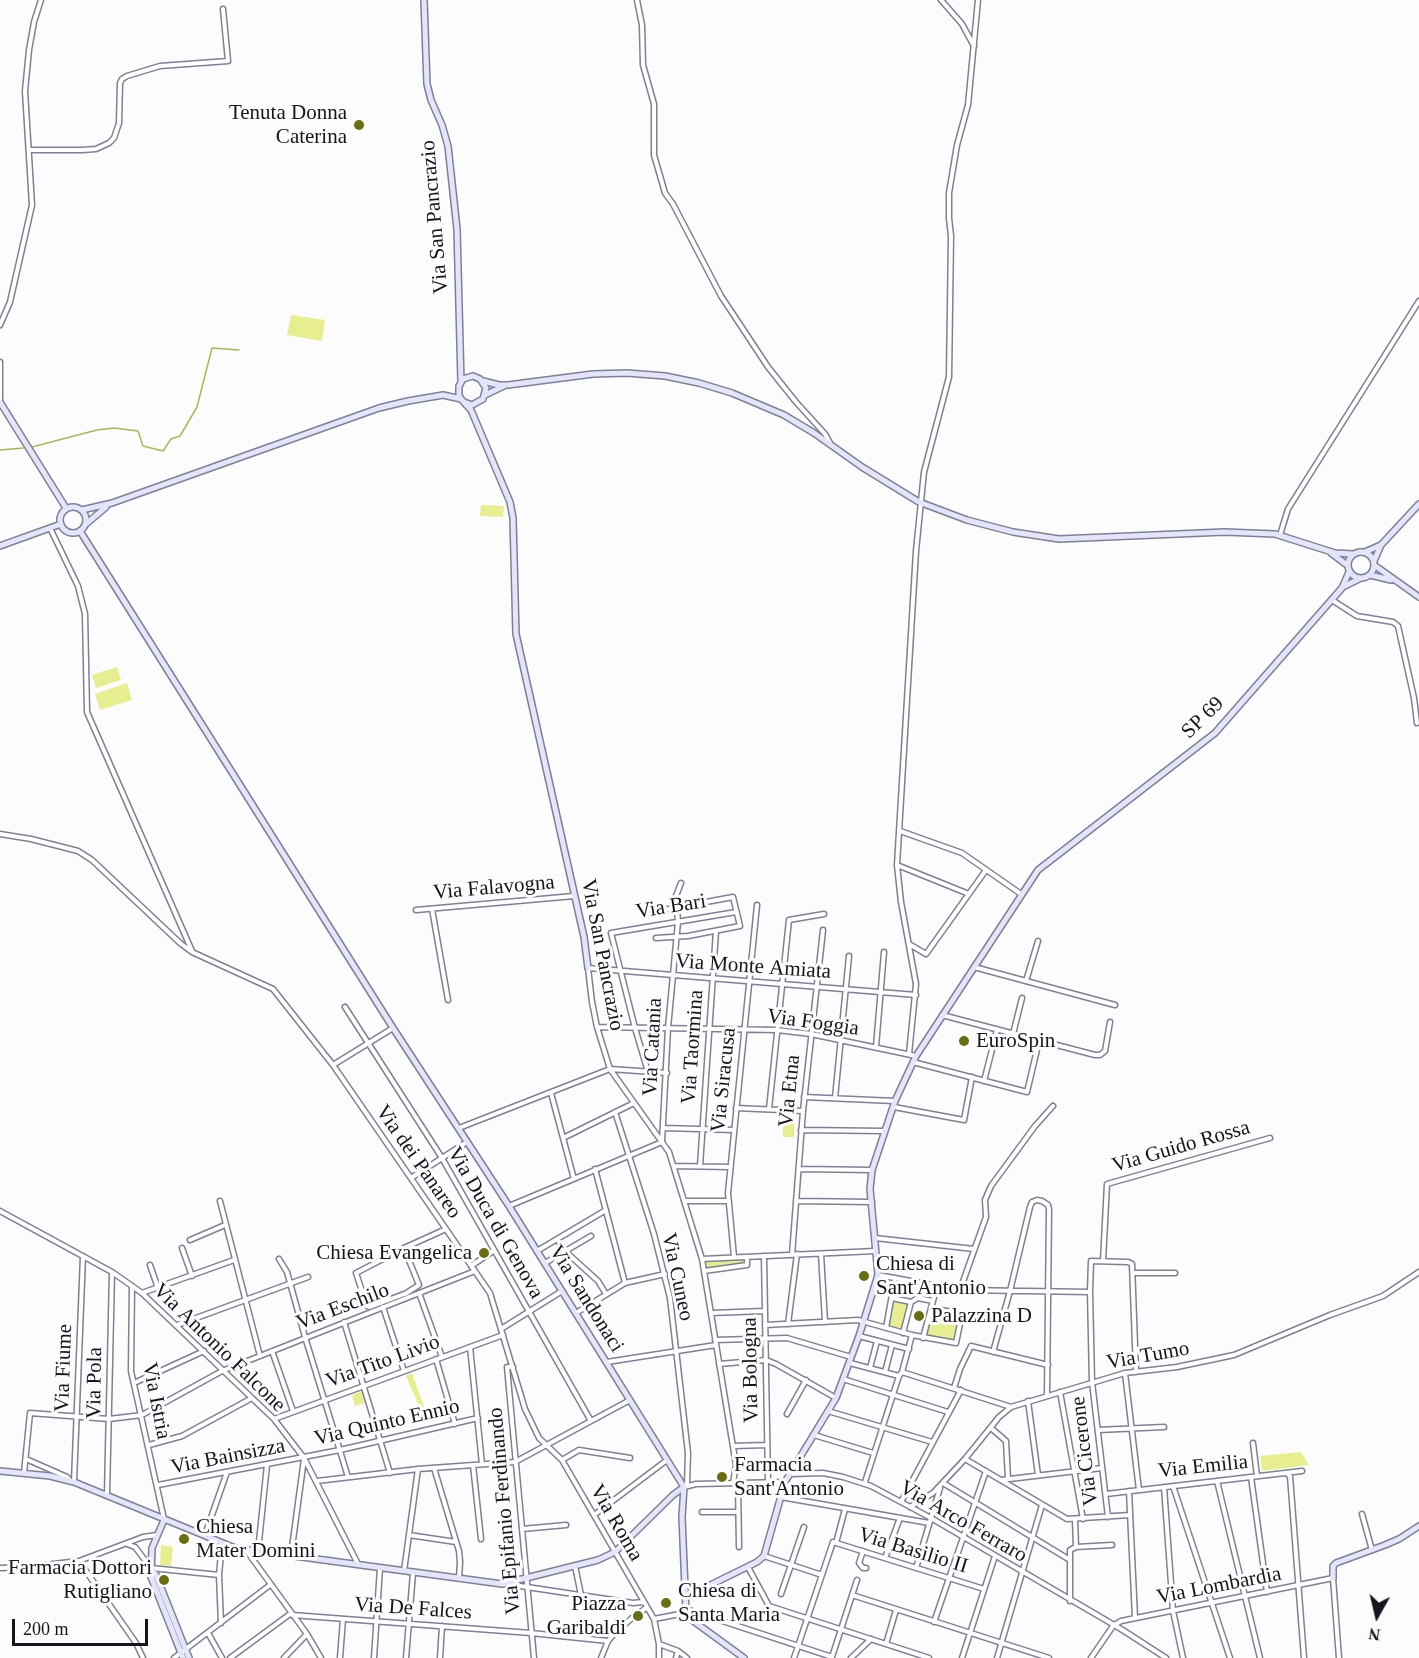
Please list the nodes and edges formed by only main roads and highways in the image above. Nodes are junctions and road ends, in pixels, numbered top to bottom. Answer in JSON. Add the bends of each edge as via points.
{"nodes":[{"id":1,"x":424,"y":0,"type":"edge"},
{"id":2,"x":460,"y":362,"type":"junction"},
{"id":3,"x":469,"y":376,"type":"junction"},
{"id":4,"x":483,"y":381,"type":"junction"},
{"id":5,"x":460,"y":384,"type":"junction"},
{"id":6,"x":508,"y":385,"type":"junction"},
{"id":7,"x":430,"y":397,"type":"junction"},
{"id":8,"x":484,"y":398,"type":"junction"},
{"id":9,"x":463,"y":401,"type":"junction"},
{"id":10,"x":0,"y":402,"type":"edge"},
{"id":11,"x":475,"y":418,"type":"junction"},
{"id":12,"x":112,"y":503,"type":"junction"},
{"id":13,"x":1419,"y":504,"type":"edge"},
{"id":14,"x":66,"y":508,"type":"junction"},
{"id":15,"x":82,"y":510,"type":"junction"},
{"id":16,"x":61,"y":524,"type":"junction"},
{"id":17,"x":86,"y":524,"type":"junction"},
{"id":18,"x":80,"y":531,"type":"junction"},
{"id":19,"x":1381,"y":545,"type":"junction"},
{"id":20,"x":0,"y":546,"type":"edge"},
{"id":21,"x":1327,"y":550,"type":"junction"},
{"id":22,"x":1365,"y":552,"type":"junction"},
{"id":23,"x":1353,"y":554,"type":"junction"},
{"id":24,"x":1374,"y":563,"type":"junction"},
{"id":25,"x":1347,"y":565,"type":"junction"},
{"id":26,"x":1350,"y":572,"type":"junction"},
{"id":27,"x":1370,"y":575,"type":"junction"},
{"id":28,"x":1361,"y":578,"type":"junction"},
{"id":29,"x":1396,"y":582,"type":"junction"},
{"id":30,"x":1342,"y":588,"type":"junction"},
{"id":31,"x":1419,"y":597,"type":"edge"},
{"id":32,"x":588,"y":968,"type":"road end"},
{"id":33,"x":0,"y":1471,"type":"edge"},
{"id":34,"x":684,"y":1487,"type":"junction"},
{"id":35,"x":164,"y":1520,"type":"junction"},
{"id":36,"x":1419,"y":1526,"type":"edge"},
{"id":37,"x":1333,"y":1578,"type":"road end"},
{"id":38,"x":686,"y":1597,"type":"junction"},
{"id":39,"x":183,"y":1653,"type":"edge"},
{"id":40,"x":734,"y":1655,"type":"edge"},
{"id":41,"x":189,"y":1658,"type":"edge"},
{"id":42,"x":744,"y":1658,"type":"edge"}],
"edges":[{"from":1,"to":2,"type":"main road","name":"Via San Pancrazio","via":[[427,84],[448,146],[457,229]]},
{"from":2,"to":3,"type":"main road"},
{"from":2,"to":5,"type":"main road","name":"Via San Pancrazio"},
{"from":3,"to":4,"type":"main road"},
{"from":3,"to":5,"type":"main road"},
{"from":4,"to":6,"type":"main road"},
{"from":4,"to":8,"type":"main road"},
{"from":5,"to":7,"type":"main road"},
{"from":5,"to":9,"type":"main road"},
{"from":6,"to":8,"type":"main road"},
{"from":6,"to":21,"type":"main road","via":[[627,373],[699,382],[784,415],[919,502],[990,527],[1053,538],[1225,532],[1280,535]]},
{"from":7,"to":9,"type":"main road","via":[[449,395]]},
{"from":7,"to":12,"type":"main road","via":[[379,408]]},
{"from":8,"to":9,"type":"main road","via":[[472,405]]},
{"from":8,"to":11,"type":"main road"},
{"from":9,"to":11,"type":"main road","name":"Via San Pancrazio"},
{"from":10,"to":14,"type":"main road"},
{"from":11,"to":32,"type":"main road","name":"Via San Pancrazio","via":[[510,502],[516,634]]},
{"from":12,"to":15,"type":"main road"},
{"from":12,"to":17,"type":"main road"},
{"from":13,"to":19,"type":"main road"},
{"from":14,"to":15,"type":"main road"},
{"from":14,"to":16,"type":"main road"},
{"from":15,"to":17,"type":"main road"},
{"from":16,"to":18,"type":"main road","via":[[69,532]]},
{"from":16,"to":20,"type":"main road"},
{"from":17,"to":18,"type":"main road"},
{"from":18,"to":34,"type":"main road","name":"Via Sandonaci"},
{"from":19,"to":22,"type":"main road"},
{"from":19,"to":24,"type":"main road"},
{"from":21,"to":23,"type":"main road"},
{"from":21,"to":25,"type":"main road"},
{"from":22,"to":23,"type":"main road"},
{"from":22,"to":24,"type":"main road"},
{"from":23,"to":25,"type":"main road"},
{"from":24,"to":27,"type":"main road"},
{"from":24,"to":29,"type":"main road"},
{"from":25,"to":26,"type":"main road"},
{"from":26,"to":28,"type":"main road"},
{"from":26,"to":30,"type":"main road"},
{"from":27,"to":28,"type":"main road"},
{"from":27,"to":29,"type":"main road"},
{"from":28,"to":30,"type":"main road"},
{"from":29,"to":31,"type":"main road"},
{"from":30,"to":38,"type":"main road","name":"SP 69","via":[[1215,733],[1038,870],[912,1055],[872,1170],[878,1275],[836,1398],[785,1482],[764,1556]]},
{"from":33,"to":35,"type":"main road","via":[[72,1482]]},
{"from":34,"to":35,"type":"main road","via":[[615,1552],[502,1584],[246,1550]]},
{"from":34,"to":38,"type":"main road"},
{"from":35,"to":39,"type":"main road","via":[[152,1548],[151,1576]]},
{"from":36,"to":37,"type":"main road","via":[[1399,1539],[1336,1563]]},
{"from":38,"to":40,"type":"main road","via":[[686,1609],[692,1620]]},
{"from":39,"to":41,"type":"main road"},
{"from":40,"to":42,"type":"main road"}]}
